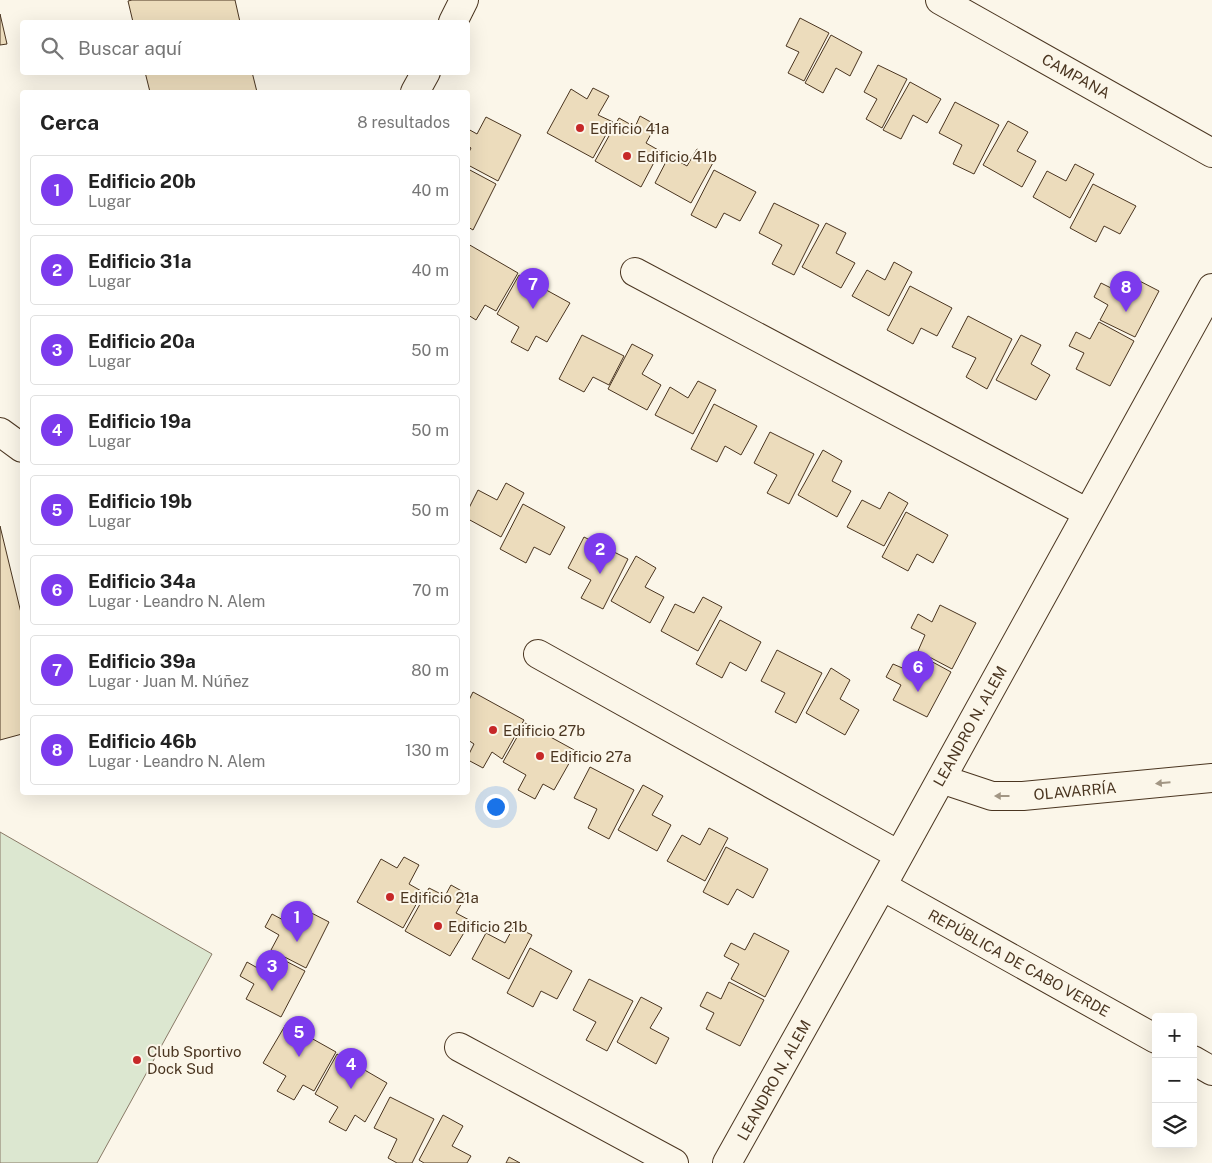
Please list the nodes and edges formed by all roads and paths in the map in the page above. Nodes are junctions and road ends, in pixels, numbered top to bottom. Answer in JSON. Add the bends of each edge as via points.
{"nodes":[{"id":1,"x":464,"y":0,"type":"edge"},
{"id":2,"x":940,"y":0,"type":"edge"},
{"id":3,"x":453,"y":20,"type":"edge"},
{"id":4,"x":424,"y":75,"type":"edge"},
{"id":5,"x":416,"y":90,"type":"edge"},
{"id":6,"x":1212,"y":153,"type":"edge"},
{"id":7,"x":635,"y":272,"type":"dead end"},
{"id":8,"x":1212,"y":288,"type":"edge"},
{"id":9,"x":0,"y":432,"type":"edge"},
{"id":10,"x":20,"y":447,"type":"edge"},
{"id":11,"x":1088,"y":513,"type":"junction"},
{"id":12,"x":538,"y":654,"type":"dead end"},
{"id":13,"x":1212,"y":778,"type":"edge"},
{"id":14,"x":941,"y":779,"type":"junction"},
{"id":15,"x":899,"y":855,"type":"junction"},
{"id":16,"x":882,"y":886,"type":"junction"},
{"id":17,"x":1152,"y":1037,"type":"edge"},
{"id":18,"x":459,"y":1047,"type":"dead end"},
{"id":19,"x":1197,"y":1062,"type":"edge"},
{"id":20,"x":1212,"y":1071,"type":"edge"},
{"id":21,"x":674,"y":1163,"type":"edge"},
{"id":22,"x":727,"y":1163,"type":"edge"}],
"edges":[{"from":1,"to":3,"type":"street"},
{"from":2,"to":6,"type":"street","name":"CAMPANA"},
{"from":4,"to":5,"type":"street"},
{"from":7,"to":11,"type":"street"},
{"from":8,"to":11,"type":"street","name":"LEANDRO N. ALEM"},
{"from":9,"to":10,"type":"street"},
{"from":11,"to":14,"type":"street","name":"LEANDRO N. ALEM"},
{"from":12,"to":15,"type":"street"},
{"from":13,"to":14,"type":"street","name":"OLAVARRÍA","one_way":true,"via":[[1023,796],[992,796]]},
{"from":14,"to":15,"type":"street","name":"LEANDRO N. ALEM"},
{"from":15,"to":16,"type":"street","name":"LEANDRO N. ALEM"},
{"from":16,"to":17,"type":"street","name":"REPÚBLICA DE CABO VERDE"},
{"from":16,"to":22,"type":"street","name":"LEANDRO N. ALEM"},
{"from":18,"to":21,"type":"street"},
{"from":19,"to":20,"type":"street"}]}
